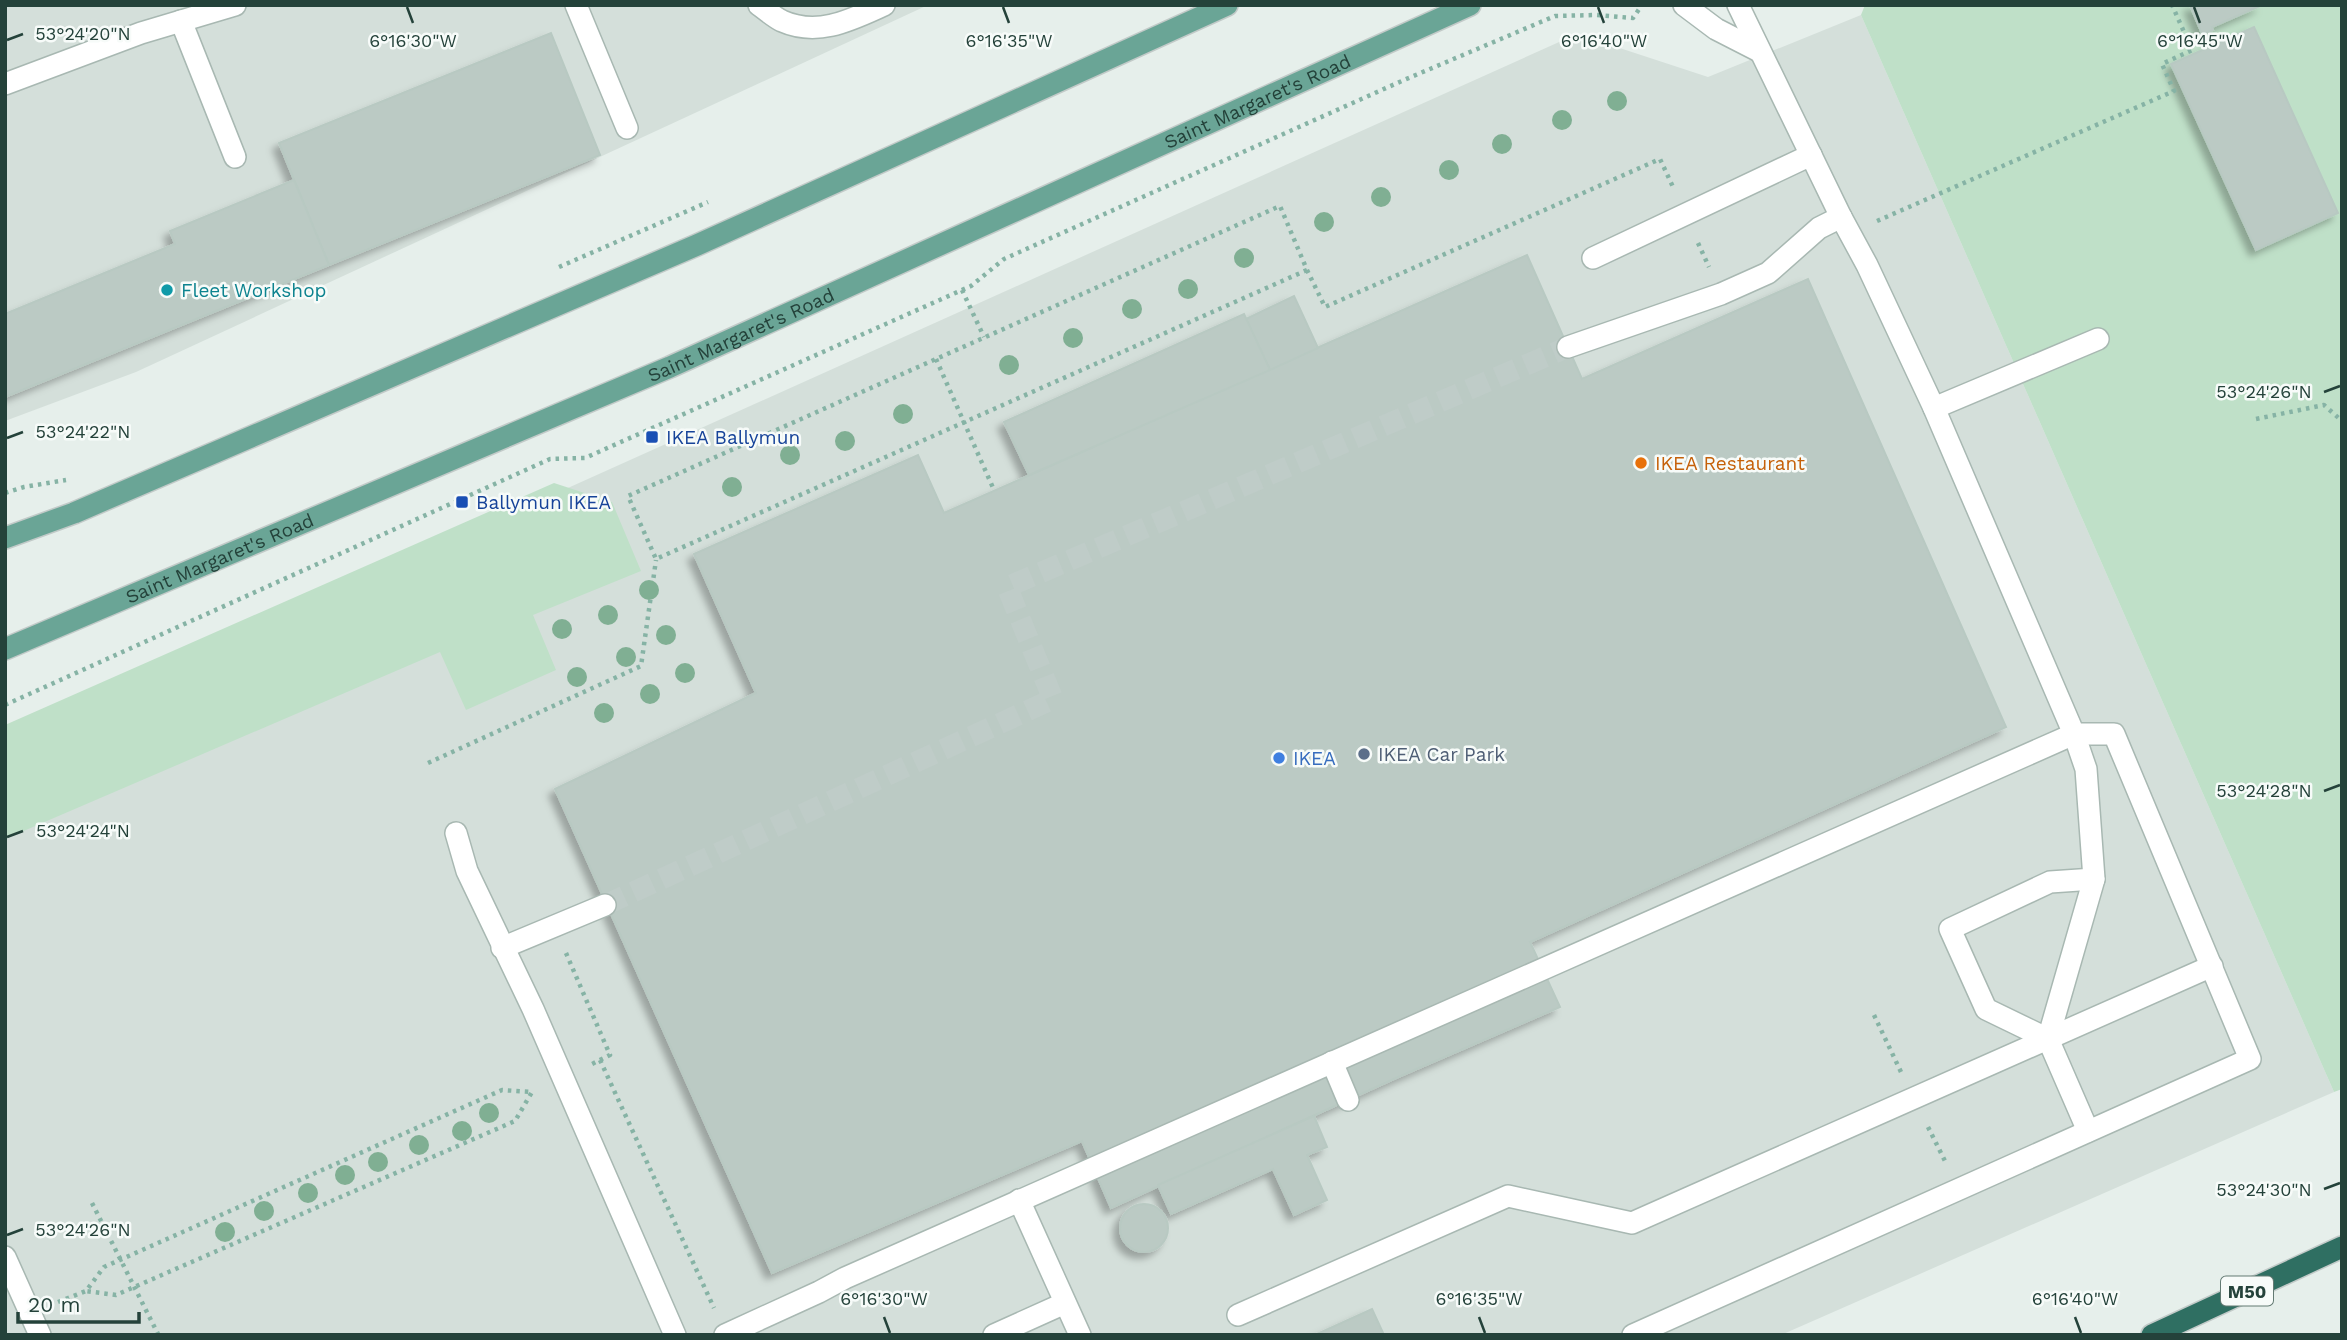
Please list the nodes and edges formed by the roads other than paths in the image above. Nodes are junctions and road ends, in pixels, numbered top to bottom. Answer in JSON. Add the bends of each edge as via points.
{"nodes":[{"id":1,"x":235,"y":5,"type":"edge"},
{"id":2,"x":576,"y":5,"type":"edge"},
{"id":3,"x":759,"y":5,"type":"edge"},
{"id":4,"x":884,"y":5,"type":"edge"},
{"id":5,"x":1227,"y":5,"type":"edge"},
{"id":6,"x":1470,"y":5,"type":"edge"},
{"id":7,"x":1684,"y":5,"type":"edge"},
{"id":8,"x":1738,"y":5,"type":"edge"},
{"id":9,"x":181,"y":21,"type":"junction"},
{"id":10,"x":1759,"y":51,"type":"junction"},
{"id":11,"x":5,"y":84,"type":"edge"},
{"id":12,"x":627,"y":128,"type":"dead end"},
{"id":13,"x":1811,"y":155,"type":"junction"},
{"id":14,"x":235,"y":157,"type":"dead end"},
{"id":15,"x":1845,"y":225,"type":"junction"},
{"id":16,"x":1593,"y":258,"type":"dead end"},
{"id":17,"x":2098,"y":339,"type":"dead end"},
{"id":18,"x":1568,"y":347,"type":"tunnel mouth"},
{"id":19,"x":1934,"y":408,"type":"junction"},
{"id":20,"x":5,"y":538,"type":"edge"},
{"id":21,"x":5,"y":649,"type":"edge"},
{"id":22,"x":2074,"y":734,"type":"junction"},
{"id":23,"x":456,"y":833,"type":"dead end"},
{"id":24,"x":2094,"y":879,"type":"junction"},
{"id":25,"x":606,"y":905,"type":"tunnel mouth"},
{"id":26,"x":502,"y":948,"type":"junction"},
{"id":27,"x":2212,"y":967,"type":"junction"},
{"id":28,"x":2048,"y":1039,"type":"junction"},
{"id":29,"x":1332,"y":1062,"type":"junction"},
{"id":30,"x":1348,"y":1100,"type":"dead end"},
{"id":31,"x":2088,"y":1131,"type":"junction"},
{"id":32,"x":1019,"y":1200,"type":"junction"},
{"id":33,"x":2342,"y":1247,"type":"edge"},
{"id":34,"x":5,"y":1257,"type":"edge"},
{"id":35,"x":1065,"y":1303,"type":"junction"},
{"id":36,"x":1238,"y":1315,"type":"dead end"},
{"id":37,"x":40,"y":1335,"type":"edge"},
{"id":38,"x":675,"y":1335,"type":"edge"},
{"id":39,"x":725,"y":1335,"type":"edge"},
{"id":40,"x":994,"y":1335,"type":"edge"},
{"id":41,"x":1080,"y":1335,"type":"edge"},
{"id":42,"x":1633,"y":1335,"type":"edge"},
{"id":43,"x":2152,"y":1335,"type":"edge"}],
"edges":[{"from":1,"to":9,"type":"lane"},
{"from":2,"to":12,"type":"lane"},
{"from":3,"to":4,"type":"lane","via":[[781,21],[808,28],[830,27]]},
{"from":5,"to":20,"type":"main road","via":[[684,251],[74,513]]},
{"from":6,"to":21,"type":"main road","name":"Saint Margaret's Road","via":[[670,367]]},
{"from":7,"to":10,"type":"lane","via":[[1716,29]]},
{"from":8,"to":10,"type":"lane"},
{"from":9,"to":11,"type":"lane"},
{"from":9,"to":14,"type":"lane"},
{"from":10,"to":13,"type":"lane"},
{"from":13,"to":15,"type":"lane"},
{"from":13,"to":16,"type":"lane"},
{"from":15,"to":18,"type":"lane","via":[[1819,228],[1768,273],[1721,294]]},
{"from":15,"to":19,"type":"lane"},
{"from":17,"to":19,"type":"lane"},
{"from":19,"to":22,"type":"lane"},
{"from":22,"to":24,"type":"lane","via":[[2085,769]]},
{"from":22,"to":27,"type":"lane","via":[[2114,734]]},
{"from":22,"to":29,"type":"lane"},
{"from":23,"to":26,"type":"lane","via":[[467,871]]},
{"from":24,"to":28,"type":"lane"},
{"from":24,"to":28,"type":"lane","via":[[2050,882],[1950,929],[1986,1009]]},
{"from":25,"to":26,"type":"lane"},
{"from":26,"to":38,"type":"lane"},
{"from":27,"to":28,"type":"lane"},
{"from":27,"to":31,"type":"lane","via":[[2250,1059]]},
{"from":28,"to":31,"type":"lane"},
{"from":28,"to":36,"type":"lane","via":[[1632,1223],[1508,1196]]},
{"from":29,"to":30,"type":"lane"},
{"from":29,"to":32,"type":"lane"},
{"from":31,"to":42,"type":"lane"},
{"from":32,"to":35,"type":"lane"},
{"from":32,"to":39,"type":"lane"},
{"from":33,"to":43,"type":"highway","number":"M50"},
{"from":34,"to":37,"type":"lane"},
{"from":35,"to":40,"type":"lane"},
{"from":35,"to":41,"type":"lane"}]}
